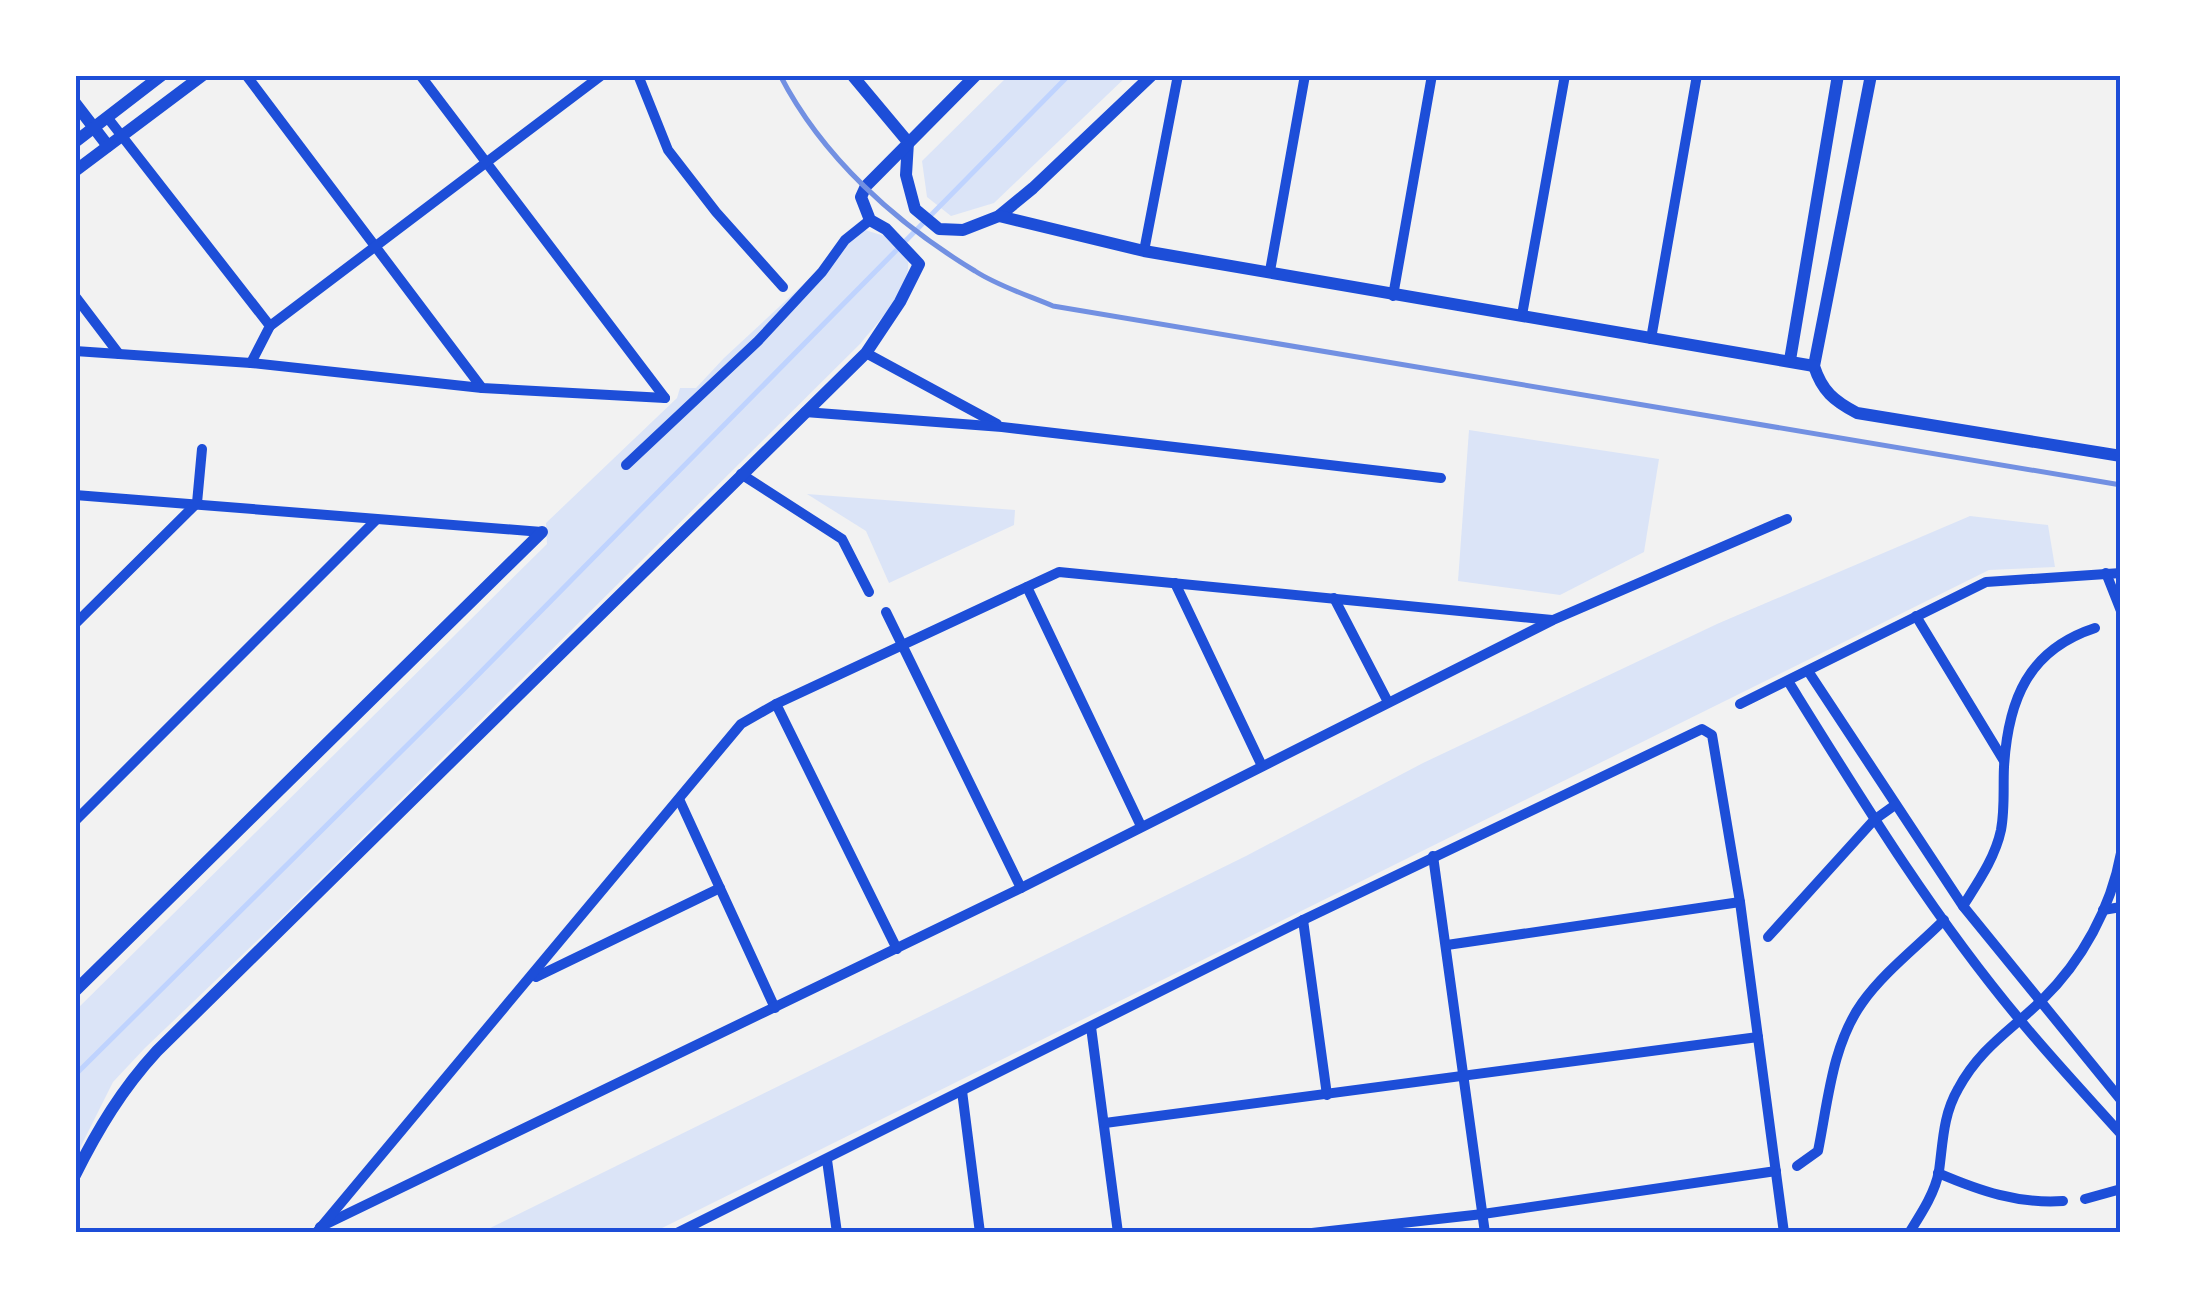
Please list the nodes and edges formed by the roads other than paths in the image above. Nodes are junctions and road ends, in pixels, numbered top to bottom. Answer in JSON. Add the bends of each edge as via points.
{"nodes":[{"id":1,"x":162,"y":75,"type":"edge"},
{"id":2,"x":203,"y":75,"type":"edge"},
{"id":3,"x":246,"y":75,"type":"edge"},
{"id":4,"x":420,"y":75,"type":"edge"},
{"id":5,"x":638,"y":75,"type":"edge"},
{"id":6,"x":852,"y":75,"type":"edge"},
{"id":7,"x":976,"y":75,"type":"edge"},
{"id":8,"x":1152,"y":75,"type":"edge"},
{"id":9,"x":1178,"y":75,"type":"edge"},
{"id":10,"x":1304,"y":75,"type":"edge"},
{"id":11,"x":1432,"y":75,"type":"edge"},
{"id":12,"x":1565,"y":75,"type":"edge"},
{"id":13,"x":1697,"y":75,"type":"edge"},
{"id":14,"x":1838,"y":75,"type":"edge"},
{"id":15,"x":1871,"y":75,"type":"edge"},
{"id":16,"x":595,"y":77,"type":"edge"},
{"id":17,"x":75,"y":103,"type":"edge"},
{"id":18,"x":108,"y":118,"type":"junction"},
{"id":19,"x":94,"y":128,"type":"junction"},
{"id":20,"x":122,"y":136,"type":"junction"},
{"id":21,"x":75,"y":142,"type":"edge"},
{"id":22,"x":908,"y":142,"type":"junction"},
{"id":23,"x":108,"y":146,"type":"junction"},
{"id":24,"x":485,"y":163,"type":"junction"},
{"id":25,"x":75,"y":171,"type":"edge"},
{"id":26,"x":999,"y":216,"type":"junction"},
{"id":27,"x":870,"y":220,"type":"junction"},
{"id":28,"x":376,"y":246,"type":"junction"},
{"id":29,"x":1144,"y":251,"type":"junction"},
{"id":30,"x":1270,"y":271,"type":"junction"},
{"id":31,"x":784,"y":287,"type":"dead end"},
{"id":32,"x":75,"y":296,"type":"edge"},
{"id":33,"x":1393,"y":296,"type":"junction"},
{"id":34,"x":1522,"y":315,"type":"junction"},
{"id":35,"x":270,"y":326,"type":"junction"},
{"id":36,"x":1651,"y":339,"type":"junction"},
{"id":37,"x":75,"y":351,"type":"edge"},
{"id":38,"x":866,"y":352,"type":"junction"},
{"id":39,"x":119,"y":354,"type":"junction"},
{"id":40,"x":1790,"y":360,"type":"junction"},
{"id":41,"x":251,"y":363,"type":"junction"},
{"id":42,"x":1814,"y":366,"type":"junction"},
{"id":43,"x":482,"y":388,"type":"junction"},
{"id":44,"x":805,"y":412,"type":"junction"},
{"id":45,"x":1002,"y":427,"type":"junction"},
{"id":46,"x":202,"y":450,"type":"dead end"},
{"id":47,"x":2121,"y":456,"type":"edge"},
{"id":48,"x":626,"y":465,"type":"dead end"},
{"id":49,"x":741,"y":474,"type":"junction"},
{"id":50,"x":1441,"y":478,"type":"dead end"},
{"id":51,"x":75,"y":494,"type":"edge"},
{"id":52,"x":197,"y":504,"type":"junction"},
{"id":53,"x":1787,"y":518,"type":"dead end"},
{"id":54,"x":376,"y":520,"type":"junction"},
{"id":55,"x":542,"y":532,"type":"joint"},
{"id":56,"x":2106,"y":573,"type":"junction"},
{"id":57,"x":2121,"y":573,"type":"edge"},
{"id":58,"x":1175,"y":583,"type":"junction"},
{"id":59,"x":1027,"y":586,"type":"junction"},
{"id":60,"x":870,"y":592,"type":"dead end"},
{"id":61,"x":1334,"y":598,"type":"junction"},
{"id":62,"x":2121,"y":611,"type":"edge"},
{"id":63,"x":886,"y":612,"type":"dead end"},
{"id":64,"x":1916,"y":616,"type":"junction"},
{"id":65,"x":1553,"y":620,"type":"junction"},
{"id":66,"x":75,"y":624,"type":"edge"},
{"id":67,"x":2095,"y":628,"type":"dead end"},
{"id":68,"x":901,"y":644,"type":"junction"},
{"id":69,"x":1808,"y":672,"type":"junction"},
{"id":70,"x":1788,"y":681,"type":"junction"},
{"id":71,"x":1388,"y":702,"type":"junction"},
{"id":72,"x":776,"y":704,"type":"junction"},
{"id":73,"x":1740,"y":704,"type":"dead end"},
{"id":74,"x":2004,"y":762,"type":"junction"},
{"id":75,"x":1262,"y":766,"type":"junction"},
{"id":76,"x":679,"y":799,"type":"junction"},
{"id":77,"x":1895,"y":805,"type":"junction"},
{"id":78,"x":75,"y":820,"type":"edge"},
{"id":79,"x":1874,"y":820,"type":"junction"},
{"id":80,"x":1141,"y":826,"type":"junction"},
{"id":81,"x":2121,"y":853,"type":"edge"},
{"id":82,"x":1433,"y":856,"type":"junction"},
{"id":83,"x":720,"y":888,"type":"junction"},
{"id":84,"x":1021,"y":888,"type":"junction"},
{"id":85,"x":1740,"y":902,"type":"junction"},
{"id":86,"x":1963,"y":906,"type":"junction"},
{"id":87,"x":2121,"y":907,"type":"edge"},
{"id":88,"x":2104,"y":910,"type":"junction"},
{"id":89,"x":1303,"y":920,"type":"junction"},
{"id":90,"x":1944,"y":920,"type":"junction"},
{"id":91,"x":1768,"y":937,"type":"dead end"},
{"id":92,"x":1447,"y":944,"type":"junction"},
{"id":93,"x":897,"y":949,"type":"junction"},
{"id":94,"x":530,"y":980,"type":"junction"},
{"id":95,"x":75,"y":991,"type":"edge"},
{"id":96,"x":2039,"y":1004,"type":"junction"},
{"id":97,"x":775,"y":1008,"type":"junction"},
{"id":98,"x":2019,"y":1020,"type":"junction"},
{"id":99,"x":1091,"y":1027,"type":"junction"},
{"id":100,"x":1758,"y":1037,"type":"junction"},
{"id":101,"x":1464,"y":1077,"type":"junction"},
{"id":102,"x":962,"y":1091,"type":"junction"},
{"id":103,"x":1327,"y":1095,"type":"junction"},
{"id":104,"x":2121,"y":1100,"type":"edge"},
{"id":105,"x":1105,"y":1123,"type":"junction"},
{"id":106,"x":2121,"y":1134,"type":"edge"},
{"id":107,"x":827,"y":1160,"type":"junction"},
{"id":108,"x":1797,"y":1166,"type":"dead end"},
{"id":109,"x":1776,"y":1171,"type":"junction"},
{"id":110,"x":1938,"y":1173,"type":"junction"},
{"id":111,"x":75,"y":1175,"type":"edge"},
{"id":112,"x":2121,"y":1189,"type":"edge"},
{"id":113,"x":2085,"y":1199,"type":"dead end"},
{"id":114,"x":2063,"y":1201,"type":"dead end"},
{"id":115,"x":1482,"y":1214,"type":"junction"},
{"id":116,"x":699,"y":1228,"type":"edge"},
{"id":117,"x":318,"y":1230,"type":"edge"},
{"id":118,"x":677,"y":1233,"type":"edge"},
{"id":119,"x":837,"y":1233,"type":"edge"},
{"id":120,"x":980,"y":1233,"type":"edge"},
{"id":121,"x":1118,"y":1233,"type":"edge"},
{"id":122,"x":1312,"y":1233,"type":"edge"},
{"id":123,"x":1485,"y":1233,"type":"edge"},
{"id":124,"x":1784,"y":1233,"type":"edge"},
{"id":125,"x":1909,"y":1233,"type":"edge"}],
"edges":[{"from":1,"to":18,"type":"street"},
{"from":2,"to":20,"type":"street"},
{"from":3,"to":28,"type":"street"},
{"from":4,"to":24,"type":"street"},
{"from":5,"to":31,"type":"street","via":[[668,150]]},
{"from":6,"to":22,"type":"street"},
{"from":7,"to":22,"type":"street"},
{"from":8,"to":26,"type":"street"},
{"from":9,"to":29,"type":"street"},
{"from":10,"to":30,"type":"street"},
{"from":11,"to":33,"type":"street"},
{"from":12,"to":34,"type":"street"},
{"from":13,"to":36,"type":"street"},
{"from":14,"to":40,"type":"street"},
{"from":15,"to":42,"type":"street"},
{"from":16,"to":24,"type":"street"},
{"from":17,"to":19,"type":"street"},
{"from":18,"to":19,"type":"street"},
{"from":18,"to":20,"type":"street"},
{"from":19,"to":21,"type":"street"},
{"from":19,"to":23,"type":"street"},
{"from":20,"to":23,"type":"street"},
{"from":20,"to":35,"type":"street"},
{"from":22,"to":26,"type":"street","via":[[906,175],[915,210],[939,229],[963,230]]},
{"from":22,"to":27,"type":"street","via":[[866,186],[861,197]]},
{"from":23,"to":25,"type":"street"},
{"from":24,"to":28,"type":"street"},
{"from":24,"to":43,"type":"street","via":[[665,398]]},
{"from":26,"to":29,"type":"street"},
{"from":27,"to":38,"type":"street","via":[[919,264]]},
{"from":27,"to":48,"type":"street","via":[[758,341]]},
{"from":28,"to":35,"type":"street"},
{"from":28,"to":43,"type":"street"},
{"from":29,"to":30,"type":"street"},
{"from":30,"to":33,"type":"street"},
{"from":32,"to":39,"type":"street"},
{"from":33,"to":34,"type":"street"},
{"from":34,"to":36,"type":"street"},
{"from":35,"to":41,"type":"street"},
{"from":36,"to":40,"type":"street"},
{"from":37,"to":39,"type":"street"},
{"from":38,"to":44,"type":"street"},
{"from":38,"to":45,"type":"street"},
{"from":39,"to":41,"type":"street"},
{"from":40,"to":42,"type":"street"},
{"from":41,"to":43,"type":"street"},
{"from":42,"to":47,"type":"street","via":[[1834,400],[1858,413]]},
{"from":44,"to":45,"type":"street"},
{"from":44,"to":49,"type":"street"},
{"from":45,"to":50,"type":"street"},
{"from":46,"to":52,"type":"street"},
{"from":49,"to":60,"type":"street","via":[[842,539]]},
{"from":49,"to":111,"type":"street","via":[[157,1052],[101,1123]]},
{"from":51,"to":52,"type":"street"},
{"from":52,"to":54,"type":"street"},
{"from":52,"to":66,"type":"street"},
{"from":53,"to":65,"type":"street"},
{"from":54,"to":55,"type":"street"},
{"from":54,"to":78,"type":"street"},
{"from":55,"to":95,"type":"street"},
{"from":56,"to":57,"type":"street"},
{"from":56,"to":62,"type":"street"},
{"from":56,"to":64,"type":"street","via":[[1986,582]]},
{"from":58,"to":59,"type":"street","via":[[1058,572]]},
{"from":58,"to":61,"type":"street"},
{"from":58,"to":75,"type":"street"},
{"from":59,"to":68,"type":"street"},
{"from":59,"to":80,"type":"street"},
{"from":61,"to":65,"type":"street"},
{"from":61,"to":71,"type":"street"},
{"from":63,"to":68,"type":"street"},
{"from":64,"to":69,"type":"street"},
{"from":64,"to":74,"type":"street"},
{"from":65,"to":71,"type":"street"},
{"from":67,"to":74,"type":"street","via":[[2068,637],[2030,671],[2018,692]]},
{"from":68,"to":72,"type":"street"},
{"from":68,"to":84,"type":"street"},
{"from":69,"to":70,"type":"street"},
{"from":69,"to":77,"type":"street"},
{"from":70,"to":73,"type":"street"},
{"from":70,"to":79,"type":"street"},
{"from":71,"to":75,"type":"street"},
{"from":72,"to":76,"type":"street","via":[[741,724]]},
{"from":72,"to":93,"type":"street"},
{"from":74,"to":86,"type":"street","via":[[2000,830]]},
{"from":75,"to":80,"type":"street"},
{"from":76,"to":83,"type":"street"},
{"from":76,"to":94,"type":"street"},
{"from":77,"to":79,"type":"street"},
{"from":77,"to":86,"type":"street"},
{"from":79,"to":90,"type":"street"},
{"from":79,"to":91,"type":"street"},
{"from":80,"to":84,"type":"street"},
{"from":81,"to":88,"type":"street"},
{"from":82,"to":85,"type":"street","via":[[1702,729],[1712,735]]},
{"from":82,"to":89,"type":"street"},
{"from":82,"to":92,"type":"street"},
{"from":83,"to":94,"type":"street"},
{"from":83,"to":97,"type":"street"},
{"from":84,"to":93,"type":"street"},
{"from":85,"to":92,"type":"street"},
{"from":85,"to":100,"type":"street"},
{"from":86,"to":96,"type":"street"},
{"from":87,"to":88,"type":"street"},
{"from":88,"to":96,"type":"street","via":[[2064,978]]},
{"from":89,"to":99,"type":"street"},
{"from":89,"to":103,"type":"street"},
{"from":90,"to":98,"type":"street"},
{"from":90,"to":108,"type":"street","via":[[1859,1006],[1834,1068],[1818,1151]]},
{"from":92,"to":101,"type":"street"},
{"from":93,"to":97,"type":"street"},
{"from":94,"to":117,"type":"street"},
{"from":96,"to":98,"type":"street"},
{"from":96,"to":104,"type":"street"},
{"from":97,"to":117,"type":"street"},
{"from":98,"to":106,"type":"street"},
{"from":98,"to":110,"type":"street","via":[[1980,1053],[1956,1092],[1940,1136]]},
{"from":99,"to":102,"type":"street"},
{"from":99,"to":105,"type":"street"},
{"from":100,"to":101,"type":"street"},
{"from":100,"to":109,"type":"street"},
{"from":101,"to":103,"type":"street"},
{"from":101,"to":115,"type":"street"},
{"from":102,"to":107,"type":"street"},
{"from":102,"to":120,"type":"street"},
{"from":103,"to":105,"type":"street"},
{"from":105,"to":121,"type":"street"},
{"from":107,"to":116,"type":"street"},
{"from":107,"to":119,"type":"street"},
{"from":109,"to":115,"type":"street"},
{"from":109,"to":124,"type":"street"},
{"from":110,"to":114,"type":"street","via":[[1998,1196]]},
{"from":110,"to":125,"type":"street"},
{"from":112,"to":113,"type":"street"},
{"from":115,"to":122,"type":"street"},
{"from":115,"to":123,"type":"street"},
{"from":116,"to":118,"type":"street"}]}
